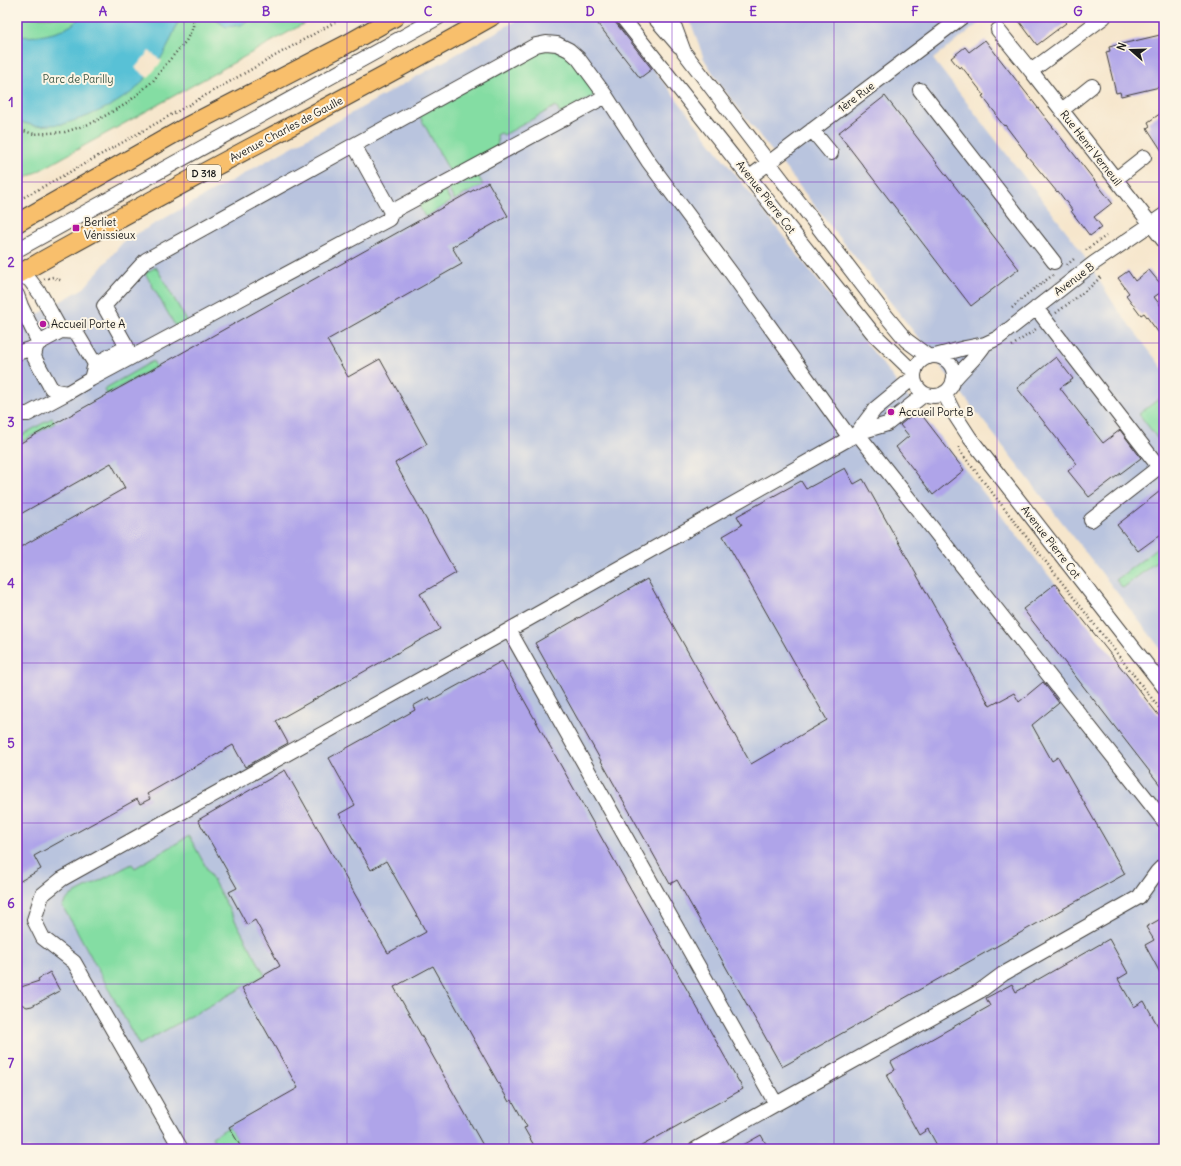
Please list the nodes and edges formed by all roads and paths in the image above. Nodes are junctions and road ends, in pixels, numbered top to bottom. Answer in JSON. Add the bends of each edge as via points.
{"nodes":[{"id":1,"x":194,"y":17,"type":"edge"},
{"id":2,"x":344,"y":17,"type":"edge"},
{"id":3,"x":395,"y":17,"type":"edge"},
{"id":4,"x":440,"y":17,"type":"edge"},
{"id":5,"x":491,"y":17,"type":"edge"},
{"id":6,"x":622,"y":17,"type":"edge"},
{"id":7,"x":654,"y":17,"type":"edge"},
{"id":8,"x":672,"y":17,"type":"edge"},
{"id":9,"x":962,"y":17,"type":"edge"},
{"id":10,"x":1104,"y":17,"type":"edge"},
{"id":11,"x":998,"y":30,"type":"dead end"},
{"id":12,"x":684,"y":52,"type":"junction"},
{"id":13,"x":1031,"y":71,"type":"junction"},
{"id":14,"x":1092,"y":86,"type":"dead end"},
{"id":15,"x":920,"y":90,"type":"dead end"},
{"id":16,"x":606,"y":96,"type":"junction"},
{"id":17,"x":1062,"y":110,"type":"junction"},
{"id":18,"x":17,"y":128,"type":"edge"},
{"id":19,"x":812,"y":130,"type":"junction"},
{"id":20,"x":354,"y":145,"type":"junction"},
{"id":21,"x":831,"y":153,"type":"dead end"},
{"id":22,"x":1144,"y":157,"type":"dead end"},
{"id":23,"x":768,"y":163,"type":"junction"},
{"id":24,"x":750,"y":177,"type":"junction"},
{"id":25,"x":1116,"y":179,"type":"junction"},
{"id":26,"x":17,"y":201,"type":"edge"},
{"id":27,"x":391,"y":212,"type":"junction"},
{"id":28,"x":1164,"y":216,"type":"edge"},
{"id":29,"x":17,"y":223,"type":"edge"},
{"id":30,"x":1151,"y":224,"type":"junction"},
{"id":31,"x":1164,"y":242,"type":"edge"},
{"id":32,"x":17,"y":250,"type":"edge"},
{"id":33,"x":1054,"y":262,"type":"dead end"},
{"id":34,"x":17,"y":275,"type":"edge"},
{"id":35,"x":44,"y":279,"type":"dead end"},
{"id":36,"x":62,"y":281,"type":"dead end"},
{"id":37,"x":19,"y":301,"type":"edge"},
{"id":38,"x":1036,"y":308,"type":"junction"},
{"id":39,"x":61,"y":331,"type":"junction"},
{"id":40,"x":985,"y":344,"type":"junction"},
{"id":41,"x":37,"y":345,"type":"junction"},
{"id":42,"x":17,"y":353,"type":"edge"},
{"id":43,"x":932,"y":356,"type":"junction"},
{"id":44,"x":95,"y":364,"type":"junction"},
{"id":45,"x":915,"y":374,"type":"junction"},
{"id":46,"x":91,"y":380,"type":"junction"},
{"id":47,"x":953,"y":381,"type":"junction"},
{"id":48,"x":67,"y":393,"type":"junction"},
{"id":49,"x":944,"y":393,"type":"junction"},
{"id":50,"x":925,"y":394,"type":"junction"},
{"id":51,"x":17,"y":414,"type":"edge"},
{"id":52,"x":854,"y":436,"type":"junction"},
{"id":53,"x":959,"y":443,"type":"dead end"},
{"id":54,"x":1091,"y":520,"type":"dead end"},
{"id":55,"x":509,"y":630,"type":"junction"},
{"id":56,"x":1164,"y":687,"type":"edge"},
{"id":57,"x":1164,"y":714,"type":"edge"},
{"id":58,"x":1164,"y":821,"type":"edge"},
{"id":59,"x":1164,"y":865,"type":"edge"},
{"id":60,"x":776,"y":1104,"type":"junction"},
{"id":61,"x":181,"y":1149,"type":"edge"},
{"id":62,"x":696,"y":1149,"type":"edge"}],
"edges":[{"from":1,"to":18,"type":"path","via":[[186,41],[152,81],[126,104],[92,123],[64,132],[34,134]]},
{"from":2,"to":26,"type":"path"},
{"from":3,"to":29,"type":"main road","via":[[186,128]]},
{"from":4,"to":32,"type":"street"},
{"from":5,"to":34,"type":"main road","name":"Avenue Charles de Gaulle","number":"D 318"},
{"from":6,"to":24,"type":"street","name":"Avenue Pierre Cot"},
{"from":7,"to":12,"type":"street","name":"Avenue Pierre Cot"},
{"from":8,"to":12,"type":"street","name":"Avenue Pierre Cot"},
{"from":9,"to":19,"type":"street","name":"1ère Rue"},
{"from":10,"to":13,"type":"street"},
{"from":11,"to":13,"type":"street","name":"Rue Henri Verneuil"},
{"from":12,"to":23,"type":"street","name":"Avenue Pierre Cot"},
{"from":13,"to":17,"type":"street","name":"Rue Henri Verneuil"},
{"from":14,"to":17,"type":"street"},
{"from":15,"to":33,"type":"street"},
{"from":16,"to":20,"type":"street","via":[[569,50],[557,44],[546,43],[536,45]]},
{"from":16,"to":27,"type":"street"},
{"from":16,"to":52,"type":"street","via":[[648,161]]},
{"from":17,"to":25,"type":"street","name":"Rue Henri Verneuil"},
{"from":19,"to":21,"type":"street"},
{"from":19,"to":23,"type":"street","name":"1ère Rue"},
{"from":20,"to":27,"type":"street"},
{"from":20,"to":44,"type":"street","via":[[146,260],[104,306],[127,347]]},
{"from":22,"to":25,"type":"street"},
{"from":23,"to":24,"type":"street","name":"1ère Rue"},
{"from":23,"to":43,"type":"street","name":"Avenue Pierre Cot","via":[[887,318],[906,340]]},
{"from":24,"to":45,"type":"street","name":"Avenue Pierre Cot","via":[[872,332]]},
{"from":25,"to":30,"type":"street","name":"Rue Henri Verneuil"},
{"from":27,"to":46,"type":"street","via":[[389,218]]},
{"from":28,"to":30,"type":"street","name":"Avenue B"},
{"from":30,"to":31,"type":"street","name":"Rue Henri Verneuil"},
{"from":30,"to":38,"type":"street","name":"Avenue B","via":[[1094,263]]},
{"from":34,"to":39,"type":"street","via":[[29,279]]},
{"from":35,"to":36,"type":"path"},
{"from":37,"to":41,"type":"street"},
{"from":38,"to":40,"type":"street","name":"Avenue B","via":[[998,338]]},
{"from":38,"to":54,"type":"street","via":[[1159,467]]},
{"from":39,"to":41,"type":"street"},
{"from":39,"to":44,"type":"street","via":[[76,332]]},
{"from":40,"to":43,"type":"street","name":"Avenue B"},
{"from":40,"to":47,"type":"street","name":"Avenue B","via":[[980,353]]},
{"from":41,"to":42,"type":"street"},
{"from":41,"to":48,"type":"street","via":[[34,357],[51,388]]},
{"from":43,"to":45,"type":"street","via":[[922,360]]},
{"from":43,"to":47,"type":"street","via":[[941,357],[951,365]]},
{"from":44,"to":46,"type":"street"},
{"from":45,"to":50,"type":"street","via":[[916,384]]},
{"from":45,"to":52,"type":"street","via":[[875,410]]},
{"from":46,"to":48,"type":"street"},
{"from":47,"to":49,"type":"street"},
{"from":48,"to":51,"type":"street","via":[[28,414]]},
{"from":49,"to":50,"type":"street","via":[[932,396]]},
{"from":49,"to":56,"type":"street","name":"Avenue Pierre Cot","via":[[970,438]]},
{"from":50,"to":52,"type":"street","via":[[887,424]]},
{"from":52,"to":55,"type":"street"},
{"from":52,"to":58,"type":"street"},
{"from":53,"to":57,"type":"path","via":[[959,450]]},
{"from":55,"to":60,"type":"street"},
{"from":55,"to":61,"type":"street","via":[[62,879],[42,896],[34,920],[43,938],[74,962]]},
{"from":59,"to":60,"type":"street","via":[[1139,897],[1003,974],[980,991]]},
{"from":60,"to":62,"type":"street"}]}
